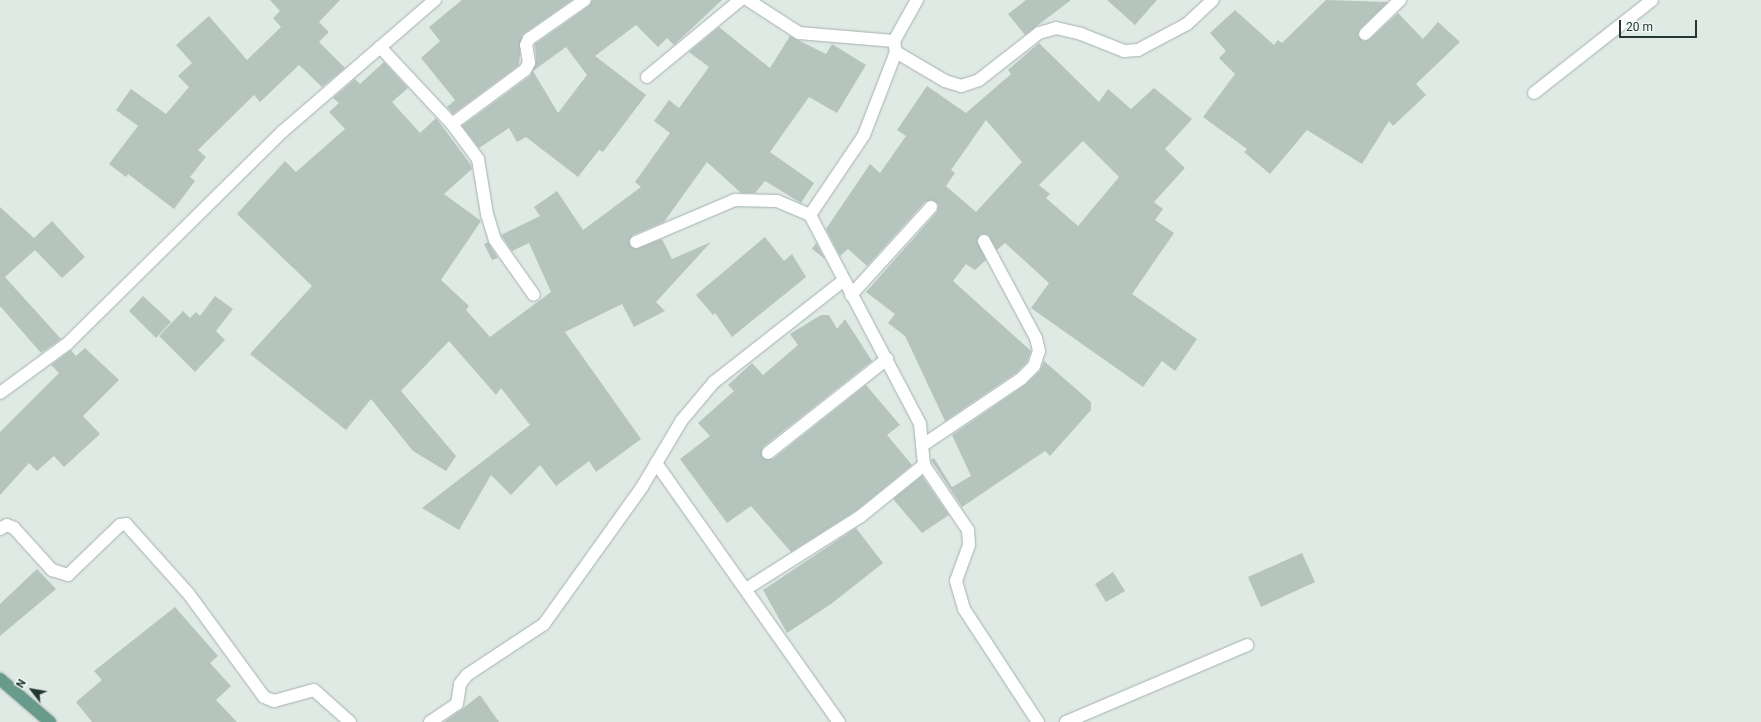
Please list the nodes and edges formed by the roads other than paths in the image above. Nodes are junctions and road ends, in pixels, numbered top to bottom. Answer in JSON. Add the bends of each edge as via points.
{"nodes":[{"id":1,"x":435,"y":0,"type":"edge"},
{"id":2,"x":585,"y":0,"type":"edge"},
{"id":3,"x":740,"y":0,"type":"edge"},
{"id":4,"x":748,"y":0,"type":"edge"},
{"id":5,"x":917,"y":0,"type":"edge"},
{"id":6,"x":1213,"y":0,"type":"edge"},
{"id":7,"x":1400,"y":0,"type":"edge"},
{"id":8,"x":1652,"y":0,"type":"edge"},
{"id":9,"x":1365,"y":34,"type":"dead end"},
{"id":10,"x":380,"y":47,"type":"junction"},
{"id":11,"x":895,"y":47,"type":"junction"},
{"id":12,"x":647,"y":78,"type":"dead end"},
{"id":13,"x":1534,"y":93,"type":"dead end"},
{"id":14,"x":452,"y":124,"type":"junction"},
{"id":15,"x":931,"y":207,"type":"dead end"},
{"id":16,"x":810,"y":215,"type":"junction"},
{"id":17,"x":984,"y":241,"type":"dead end"},
{"id":18,"x":636,"y":242,"type":"dead end"},
{"id":19,"x":843,"y":281,"type":"junction"},
{"id":20,"x":534,"y":295,"type":"dead end"},
{"id":21,"x":851,"y":295,"type":"junction"},
{"id":22,"x":887,"y":359,"type":"junction"},
{"id":23,"x":0,"y":393,"type":"edge"},
{"id":24,"x":923,"y":446,"type":"junction"},
{"id":25,"x":768,"y":453,"type":"dead end"},
{"id":26,"x":656,"y":463,"type":"junction"},
{"id":27,"x":924,"y":465,"type":"junction"},
{"id":28,"x":0,"y":530,"type":"edge"},
{"id":29,"x":746,"y":589,"type":"junction"},
{"id":30,"x":1247,"y":645,"type":"dead end"},
{"id":31,"x":0,"y":679,"type":"edge"},
{"id":32,"x":50,"y":722,"type":"edge"},
{"id":33,"x":350,"y":722,"type":"edge"},
{"id":34,"x":430,"y":722,"type":"edge"},
{"id":35,"x":839,"y":722,"type":"edge"},
{"id":36,"x":1038,"y":722,"type":"edge"},
{"id":37,"x":1066,"y":722,"type":"edge"}],
"edges":[{"from":1,"to":10,"type":"street"},
{"from":2,"to":14,"type":"street","via":[[529,39],[526,45],[529,63],[525,70]]},
{"from":3,"to":12,"type":"street"},
{"from":4,"to":11,"type":"street","via":[[799,33]]},
{"from":5,"to":11,"type":"street"},
{"from":6,"to":11,"type":"street","via":[[1188,24],[1138,50],[1124,51],[1081,34],[1056,28],[1039,33],[979,80],[961,86],[945,81]]},
{"from":7,"to":9,"type":"street"},
{"from":8,"to":13,"type":"street"},
{"from":10,"to":14,"type":"street"},
{"from":10,"to":23,"type":"street","via":[[283,131],[67,344]]},
{"from":11,"to":16,"type":"street","via":[[864,135]]},
{"from":14,"to":20,"type":"street","via":[[482,171],[486,214],[495,240]]},
{"from":15,"to":21,"type":"street"},
{"from":16,"to":18,"type":"street","via":[[777,201],[735,200]]},
{"from":16,"to":19,"type":"street"},
{"from":17,"to":24,"type":"street","via":[[1036,338],[1039,351],[1034,366],[1021,379]]},
{"from":19,"to":21,"type":"street"},
{"from":19,"to":26,"type":"street","via":[[714,382],[682,420]]},
{"from":21,"to":22,"type":"street"},
{"from":22,"to":24,"type":"street","via":[[920,424]]},
{"from":22,"to":25,"type":"street"},
{"from":24,"to":27,"type":"street"},
{"from":26,"to":29,"type":"street"},
{"from":26,"to":34,"type":"street","via":[[544,624],[467,675],[460,684],[457,704]]},
{"from":27,"to":29,"type":"street","via":[[861,516]]},
{"from":27,"to":36,"type":"street","via":[[968,530],[969,545],[956,581],[964,609]]},
{"from":28,"to":33,"type":"street","via":[[7,526],[14,528],[52,570],[68,575],[120,525],[126,524],[188,594],[264,697],[274,701],[314,690]]},
{"from":29,"to":35,"type":"street"},
{"from":30,"to":37,"type":"street"},
{"from":31,"to":32,"type":"main road"}]}
